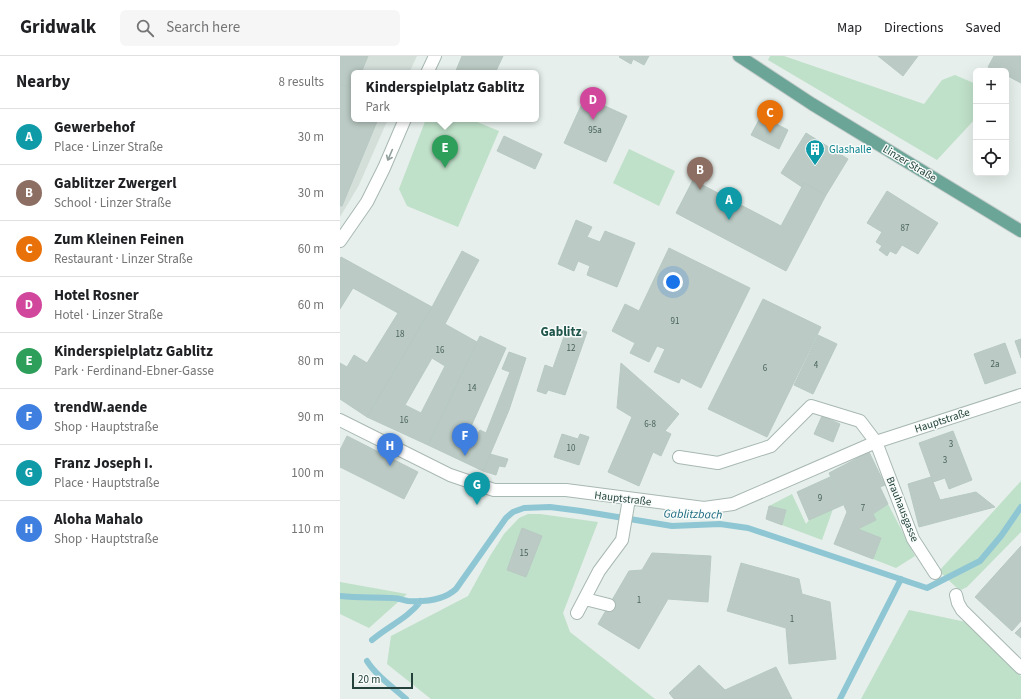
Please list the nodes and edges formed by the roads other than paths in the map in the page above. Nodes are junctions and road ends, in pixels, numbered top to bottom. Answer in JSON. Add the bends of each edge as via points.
{"nodes":[{"id":1,"x":435,"y":56,"type":"edge"},
{"id":2,"x":739,"y":56,"type":"edge"},
{"id":3,"x":428,"y":70,"type":"edge"},
{"id":4,"x":404,"y":122,"type":"edge"},
{"id":5,"x":1021,"y":231,"type":"edge"},
{"id":6,"x":340,"y":241,"type":"edge"},
{"id":7,"x":1021,"y":395,"type":"edge"},
{"id":8,"x":340,"y":420,"type":"edge"},
{"id":9,"x":876,"y":442,"type":"junction"},
{"id":10,"x":680,"y":457,"type":"dead end"},
{"id":11,"x":628,"y":504,"type":"junction"},
{"id":12,"x":935,"y":573,"type":"dead end"},
{"id":13,"x":956,"y":595,"type":"dead end"},
{"id":14,"x":585,"y":599,"type":"junction"},
{"id":15,"x":609,"y":605,"type":"dead end"},
{"id":16,"x":577,"y":613,"type":"dead end"},
{"id":17,"x":1021,"y":668,"type":"edge"}],
"edges":[{"from":1,"to":3,"type":"street"},
{"from":2,"to":5,"type":"main road","name":"Linzer Straße","via":[[812,104]]},
{"from":4,"to":6,"type":"street","one_way":true,"via":[[367,202]]},
{"from":7,"to":9,"type":"street","name":"Hauptstraße"},
{"from":8,"to":11,"type":"street","name":"Hauptstraße","via":[[450,475],[494,490],[566,490]]},
{"from":9,"to":10,"type":"street","name":"Brauhausgasse","via":[[860,421],[811,406],[771,446],[718,463]]},
{"from":9,"to":11,"type":"street","name":"Hauptstraße","via":[[733,504],[704,508]]},
{"from":9,"to":12,"type":"street","name":"Brauhausgasse","via":[[913,539]]},
{"from":11,"to":14,"type":"street","via":[[622,540],[599,571]]},
{"from":13,"to":17,"type":"street","via":[[962,610]]},
{"from":14,"to":15,"type":"street"},
{"from":14,"to":16,"type":"street"}]}
